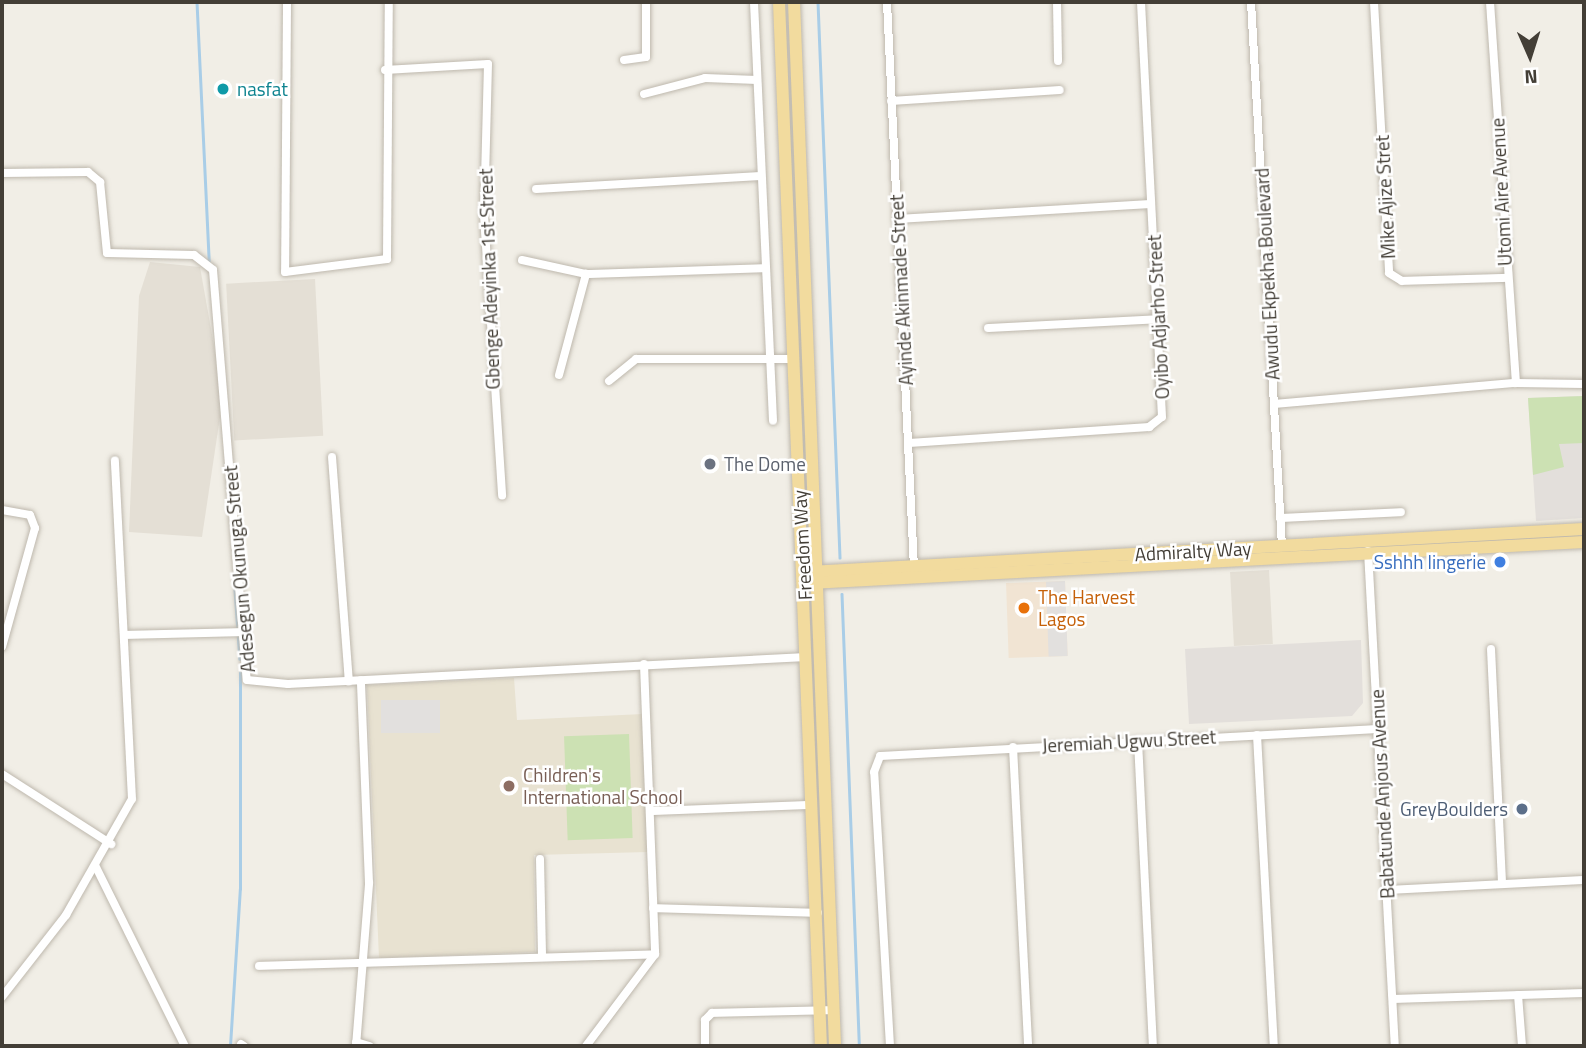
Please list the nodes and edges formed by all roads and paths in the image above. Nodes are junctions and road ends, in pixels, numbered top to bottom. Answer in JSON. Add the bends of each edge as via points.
{"nodes":[{"id":1,"x":287,"y":2,"type":"edge"},
{"id":2,"x":389,"y":2,"type":"edge"},
{"id":3,"x":646,"y":2,"type":"edge"},
{"id":4,"x":754,"y":2,"type":"edge"},
{"id":5,"x":779,"y":2,"type":"edge"},
{"id":6,"x":794,"y":2,"type":"edge"},
{"id":7,"x":887,"y":2,"type":"edge"},
{"id":8,"x":1057,"y":2,"type":"edge"},
{"id":9,"x":1141,"y":2,"type":"edge"},
{"id":10,"x":1251,"y":2,"type":"edge"},
{"id":11,"x":1374,"y":2,"type":"edge"},
{"id":12,"x":1490,"y":2,"type":"edge"},
{"id":13,"x":624,"y":60,"type":"dead end"},
{"id":14,"x":1058,"y":61,"type":"dead end"},
{"id":15,"x":385,"y":70,"type":"junction"},
{"id":16,"x":757,"y":79,"type":"junction"},
{"id":17,"x":1060,"y":90,"type":"dead end"},
{"id":18,"x":644,"y":94,"type":"dead end"},
{"id":19,"x":891,"y":102,"type":"junction"},
{"id":20,"x":2,"y":173,"type":"edge"},
{"id":21,"x":761,"y":176,"type":"junction"},
{"id":22,"x":536,"y":189,"type":"dead end"},
{"id":23,"x":1152,"y":204,"type":"junction"},
{"id":24,"x":897,"y":219,"type":"junction"},
{"id":25,"x":522,"y":260,"type":"dead end"},
{"id":26,"x":766,"y":268,"type":"junction"},
{"id":27,"x":586,"y":274,"type":"junction"},
{"id":28,"x":1506,"y":278,"type":"junction"},
{"id":29,"x":1158,"y":318,"type":"junction"},
{"id":30,"x":988,"y":328,"type":"dead end"},
{"id":31,"x":794,"y":359,"type":"junction"},
{"id":32,"x":769,"y":360,"type":"junction"},
{"id":33,"x":559,"y":375,"type":"dead end"},
{"id":34,"x":609,"y":381,"type":"dead end"},
{"id":35,"x":1516,"y":383,"type":"junction"},
{"id":36,"x":1584,"y":384,"type":"edge"},
{"id":37,"x":1274,"y":404,"type":"junction"},
{"id":38,"x":773,"y":421,"type":"dead end"},
{"id":39,"x":909,"y":443,"type":"junction"},
{"id":40,"x":332,"y":457,"type":"dead end"},
{"id":41,"x":115,"y":460,"type":"dead end"},
{"id":42,"x":502,"y":495,"type":"dead end"},
{"id":43,"x":2,"y":510,"type":"edge"},
{"id":44,"x":1401,"y":512,"type":"dead end"},
{"id":45,"x":1280,"y":518,"type":"junction"},
{"id":46,"x":1584,"y":529,"type":"edge"},
{"id":47,"x":1584,"y":542,"type":"edge"},
{"id":48,"x":1282,"y":546,"type":"junction"},
{"id":49,"x":1368,"y":547,"type":"junction"},
{"id":50,"x":914,"y":572,"type":"junction"},
{"id":51,"x":817,"y":577,"type":"junction"},
{"id":52,"x":802,"y":578,"type":"junction"},
{"id":53,"x":242,"y":632,"type":"junction"},
{"id":54,"x":127,"y":635,"type":"junction"},
{"id":55,"x":2,"y":647,"type":"edge"},
{"id":56,"x":1491,"y":649,"type":"dead end"},
{"id":57,"x":806,"y":657,"type":"junction"},
{"id":58,"x":644,"y":664,"type":"junction"},
{"id":59,"x":361,"y":680,"type":"junction"},
{"id":60,"x":349,"y":681,"type":"junction"},
{"id":61,"x":1378,"y":729,"type":"junction"},
{"id":62,"x":1257,"y":735,"type":"junction"},
{"id":63,"x":1138,"y":741,"type":"junction"},
{"id":64,"x":1013,"y":747,"type":"junction"},
{"id":65,"x":2,"y":774,"type":"edge"},
{"id":66,"x":810,"y":805,"type":"junction"},
{"id":67,"x":651,"y":811,"type":"junction"},
{"id":68,"x":111,"y":844,"type":"junction"},
{"id":69,"x":540,"y":859,"type":"dead end"},
{"id":70,"x":96,"y":867,"type":"junction"},
{"id":71,"x":1584,"y":880,"type":"edge"},
{"id":72,"x":1502,"y":884,"type":"junction"},
{"id":73,"x":1387,"y":890,"type":"junction"},
{"id":74,"x":653,"y":908,"type":"junction"},
{"id":75,"x":814,"y":914,"type":"junction"},
{"id":76,"x":829,"y":914,"type":"junction"},
{"id":77,"x":656,"y":954,"type":"junction"},
{"id":78,"x":542,"y":957,"type":"junction"},
{"id":79,"x":367,"y":965,"type":"junction"},
{"id":80,"x":259,"y":966,"type":"dead end"},
{"id":81,"x":1584,"y":993,"type":"edge"},
{"id":82,"x":1518,"y":995,"type":"junction"},
{"id":83,"x":2,"y":997,"type":"edge"},
{"id":84,"x":1393,"y":999,"type":"junction"},
{"id":85,"x":819,"y":1010,"type":"junction"},
{"id":86,"x":833,"y":1010,"type":"junction"},
{"id":87,"x":356,"y":1044,"type":"edge"},
{"id":88,"x":185,"y":1046,"type":"edge"},
{"id":89,"x":369,"y":1046,"type":"edge"},
{"id":90,"x":586,"y":1046,"type":"edge"},
{"id":91,"x":705,"y":1046,"type":"edge"},
{"id":92,"x":821,"y":1046,"type":"edge"},
{"id":93,"x":835,"y":1046,"type":"edge"},
{"id":94,"x":890,"y":1046,"type":"edge"},
{"id":95,"x":1028,"y":1046,"type":"edge"},
{"id":96,"x":1153,"y":1046,"type":"edge"},
{"id":97,"x":1273,"y":1046,"type":"edge"},
{"id":98,"x":1395,"y":1046,"type":"edge"},
{"id":99,"x":1522,"y":1046,"type":"edge"}],
"edges":[{"from":1,"to":15,"type":"street","via":[[285,272],[387,260]]},
{"from":2,"to":15,"type":"street"},
{"from":3,"to":13,"type":"street","via":[[646,57]]},
{"from":4,"to":16,"type":"street"},
{"from":5,"to":31,"type":"main road","name":"Freedom Way"},
{"from":6,"to":51,"type":"main road","name":"Freedom Way"},
{"from":7,"to":19,"type":"street","name":"Ayinde Akinmade Street"},
{"from":8,"to":14,"type":"street"},
{"from":9,"to":23,"type":"street","name":"Oyibo Adjarho Street"},
{"from":10,"to":37,"type":"street","name":"Awudu Ekpekha Boulevard"},
{"from":11,"to":28,"type":"street","name":"Mike Ajize Stret","via":[[1390,273],[1402,281]]},
{"from":12,"to":28,"type":"street","name":"Utomi Aire Avenue"},
{"from":15,"to":42,"type":"street","name":"Gbenge Adeyinka 1st Street","via":[[488,64],[484,215]]},
{"from":16,"to":18,"type":"street","via":[[705,78]]},
{"from":16,"to":21,"type":"street"},
{"from":17,"to":19,"type":"street"},
{"from":19,"to":24,"type":"street","name":"Ayinde Akinmade Street"},
{"from":20,"to":53,"type":"street","name":"Adesegun Okunuga Street","via":[[88,172],[100,182],[107,253],[194,255],[213,270]]},
{"from":21,"to":22,"type":"street"},
{"from":21,"to":26,"type":"street"},
{"from":23,"to":24,"type":"street"},
{"from":23,"to":29,"type":"street","name":"Oyibo Adjarho Street"},
{"from":24,"to":39,"type":"street","name":"Ayinde Akinmade Street"},
{"from":25,"to":27,"type":"street"},
{"from":26,"to":27,"type":"street"},
{"from":26,"to":32,"type":"street"},
{"from":27,"to":33,"type":"street"},
{"from":28,"to":35,"type":"street","name":"Utomi Aire Avenue"},
{"from":29,"to":30,"type":"street"},
{"from":29,"to":39,"type":"street","name":"Oyibo Adjarho Street","via":[[1163,412],[1154,425]]},
{"from":31,"to":32,"type":"street"},
{"from":31,"to":52,"type":"main road","name":"Freedom Way"},
{"from":32,"to":34,"type":"street","via":[[636,359]]},
{"from":32,"to":38,"type":"street"},
{"from":35,"to":36,"type":"street"},
{"from":35,"to":37,"type":"street"},
{"from":37,"to":45,"type":"street","name":"Awudu Ekpekha Boulevard"},
{"from":39,"to":50,"type":"street","name":"Ayinde Akinmade Street"},
{"from":40,"to":60,"type":"street"},
{"from":41,"to":54,"type":"street"},
{"from":43,"to":55,"type":"street","via":[[30,515],[35,528]]},
{"from":44,"to":45,"type":"street"},
{"from":45,"to":48,"type":"street","name":"Awudu Ekpekha Boulevard"},
{"from":46,"to":49,"type":"main road","name":"Admiralty Way"},
{"from":47,"to":49,"type":"main road","name":"Admiralty Way"},
{"from":48,"to":49,"type":"main road","name":"Admiralty Way"},
{"from":48,"to":50,"type":"main road","name":"Admiralty Way"},
{"from":49,"to":50,"type":"main road","name":"Admiralty Way"},
{"from":49,"to":61,"type":"street","name":"Babatunde Anjous Avenue"},
{"from":50,"to":51,"type":"main road","name":"Admiralty Way"},
{"from":51,"to":52,"type":"main road","name":"Admiralty Way"},
{"from":51,"to":76,"type":"main road","name":"Freedom Way"},
{"from":52,"to":57,"type":"main road","name":"Freedom Way"},
{"from":53,"to":54,"type":"street"},
{"from":53,"to":60,"type":"street","name":"Adesegun Okunuga Street","via":[[247,680],[256,685]]},
{"from":54,"to":68,"type":"street","via":[[132,799]]},
{"from":56,"to":72,"type":"street"},
{"from":57,"to":58,"type":"street","name":"Adesegun Okunuga Street"},
{"from":57,"to":66,"type":"main road","name":"Freedom Way"},
{"from":58,"to":59,"type":"street","name":"Adesegun Okunuga Street"},
{"from":58,"to":67,"type":"street"},
{"from":59,"to":60,"type":"street","name":"Adesegun Okunuga Street"},
{"from":59,"to":79,"type":"street"},
{"from":61,"to":62,"type":"street","name":"Jeremiah Ugwu Street"},
{"from":61,"to":73,"type":"street","name":"Babatunde Anjous Avenue"},
{"from":62,"to":63,"type":"street","name":"Jeremiah Ugwu Street"},
{"from":62,"to":97,"type":"street"},
{"from":63,"to":64,"type":"street","name":"Jeremiah Ugwu Street"},
{"from":63,"to":96,"type":"street"},
{"from":64,"to":94,"type":"street","name":"Jeremiah Ugwu Street","via":[[880,756],[874,772]]},
{"from":64,"to":95,"type":"street"},
{"from":65,"to":68,"type":"street"},
{"from":66,"to":67,"type":"street"},
{"from":66,"to":75,"type":"main road","name":"Freedom Way"},
{"from":67,"to":74,"type":"street"},
{"from":68,"to":70,"type":"street"},
{"from":69,"to":78,"type":"street"},
{"from":70,"to":83,"type":"street"},
{"from":70,"to":88,"type":"street"},
{"from":71,"to":72,"type":"street"},
{"from":72,"to":73,"type":"street"},
{"from":73,"to":84,"type":"street","name":"Babatunde Anjous Avenue"},
{"from":74,"to":75,"type":"street"},
{"from":74,"to":77,"type":"street"},
{"from":75,"to":76,"type":"street"},
{"from":75,"to":85,"type":"main road","name":"Freedom Way"},
{"from":76,"to":86,"type":"main road","name":"Freedom Way"},
{"from":77,"to":78,"type":"street"},
{"from":77,"to":90,"type":"street"},
{"from":78,"to":79,"type":"street"},
{"from":79,"to":80,"type":"street"},
{"from":79,"to":87,"type":"street"},
{"from":81,"to":82,"type":"street"},
{"from":82,"to":84,"type":"street"},
{"from":82,"to":99,"type":"street"},
{"from":84,"to":98,"type":"street","name":"Babatunde Anjous Avenue"},
{"from":85,"to":86,"type":"street"},
{"from":85,"to":91,"type":"street","via":[[712,1013],[705,1020]]},
{"from":85,"to":92,"type":"main road","name":"Freedom Way"},
{"from":86,"to":93,"type":"main road","name":"Freedom Way"},
{"from":87,"to":89,"type":"street"}]}
